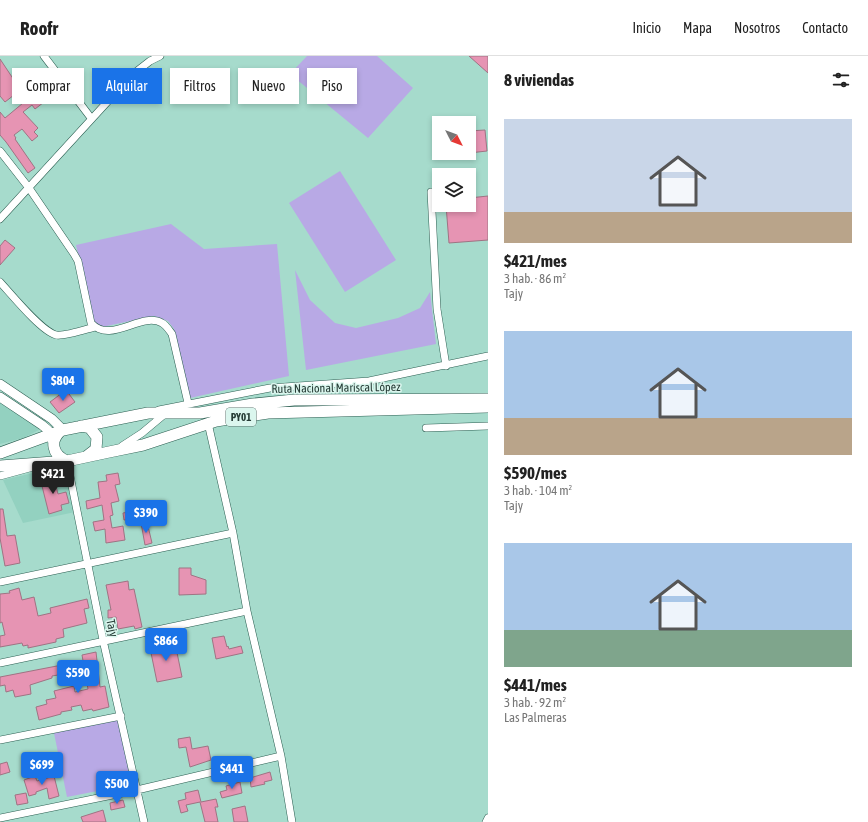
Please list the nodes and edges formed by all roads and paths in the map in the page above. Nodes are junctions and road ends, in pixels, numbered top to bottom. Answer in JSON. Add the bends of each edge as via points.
{"nodes":[{"id":1,"x":44,"y":56,"type":"edge"},
{"id":2,"x":160,"y":56,"type":"edge"},
{"id":3,"x":91,"y":118,"type":"junction"},
{"id":4,"x":0,"y":151,"type":"edge"},
{"id":5,"x":29,"y":188,"type":"junction"},
{"id":6,"x":431,"y":192,"type":"dead end"},
{"id":7,"x":0,"y":219,"type":"edge"},
{"id":8,"x":0,"y":282,"type":"edge"},
{"id":9,"x":95,"y":328,"type":"junction"},
{"id":10,"x":488,"y":356,"type":"edge"},
{"id":11,"x":446,"y":366,"type":"junction"},
{"id":12,"x":0,"y":384,"type":"edge"},
{"id":13,"x":0,"y":397,"type":"edge"},
{"id":14,"x":488,"y":399,"type":"edge"},
{"id":15,"x":188,"y":403,"type":"junction"},
{"id":16,"x":178,"y":405,"type":"junction"},
{"id":17,"x":488,"y":407,"type":"edge"},
{"id":18,"x":148,"y":413,"type":"junction"},
{"id":19,"x":167,"y":413,"type":"junction"},
{"id":20,"x":208,"y":424,"type":"junction"},
{"id":21,"x":78,"y":426,"type":"junction"},
{"id":22,"x":488,"y":426,"type":"edge"},
{"id":23,"x":426,"y":428,"type":"dead end"},
{"id":24,"x":63,"y":430,"type":"junction"},
{"id":25,"x":52,"y":439,"type":"junction"},
{"id":26,"x":109,"y":452,"type":"junction"},
{"id":27,"x":0,"y":453,"type":"edge"},
{"id":28,"x":87,"y":456,"type":"junction"},
{"id":29,"x":67,"y":461,"type":"junction"},
{"id":30,"x":52,"y":462,"type":"junction"},
{"id":31,"x":0,"y":466,"type":"edge"},
{"id":32,"x":0,"y":476,"type":"edge"},
{"id":33,"x":233,"y":533,"type":"junction"},
{"id":34,"x":88,"y":562,"type":"junction"},
{"id":35,"x":0,"y":582,"type":"edge"},
{"id":36,"x":247,"y":610,"type":"junction"},
{"id":37,"x":103,"y":640,"type":"junction"},
{"id":38,"x":0,"y":663,"type":"edge"},
{"id":39,"x":121,"y":716,"type":"junction"},
{"id":40,"x":0,"y":740,"type":"edge"},
{"id":41,"x":281,"y":756,"type":"junction"},
{"id":42,"x":137,"y":790,"type":"junction"},
{"id":43,"x":0,"y":818,"type":"edge"},
{"id":44,"x":488,"y":818,"type":"edge"},
{"id":45,"x":144,"y":822,"type":"edge"},
{"id":46,"x":292,"y":822,"type":"edge"},
{"id":47,"x":486,"y":822,"type":"edge"}],
"edges":[{"from":1,"to":3,"type":"street"},
{"from":2,"to":3,"type":"street","via":[[132,75]]},
{"from":3,"to":5,"type":"street"},
{"from":4,"to":5,"type":"street"},
{"from":5,"to":7,"type":"street"},
{"from":5,"to":9,"type":"street","via":[[78,261],[91,323]]},
{"from":6,"to":11,"type":"street","via":[[437,309]]},
{"from":8,"to":9,"type":"street","via":[[42,326],[57,336]]},
{"from":9,"to":15,"type":"street","via":[[109,331],[152,320],[161,322],[172,334]]},
{"from":10,"to":11,"type":"street"},
{"from":11,"to":15,"type":"street","via":[[358,382],[270,388]]},
{"from":12,"to":24,"type":"main road","via":[[52,419]]},
{"from":13,"to":25,"type":"main road","via":[[42,425]]},
{"from":14,"to":19,"type":"highway","name":"Ruta Nacional Mariscal López","number":"PY01","via":[[294,400],[200,413]]},
{"from":15,"to":16,"type":"street"},
{"from":16,"to":18,"type":"street"},
{"from":16,"to":19,"type":"street"},
{"from":17,"to":20,"type":"highway","name":"Ruta Nacional Mariscal López","number":"PY01","via":[[268,413]]},
{"from":18,"to":19,"type":"highway","name":"Ruta Nacional Mariscal López","number":"PY01"},
{"from":18,"to":21,"type":"highway","name":"Ruta Nacional Mariscal López","number":"PY01"},
{"from":19,"to":26,"type":"street","via":[[131,441]]},
{"from":20,"to":26,"type":"highway","name":"Ruta Nacional Mariscal López","number":"PY01","via":[[143,445]]},
{"from":20,"to":33,"type":"street"},
{"from":21,"to":24,"type":"highway","name":"Ruta Nacional Mariscal López","number":"PY01"},
{"from":21,"to":28,"type":"highway","via":[[90,428],[98,437],[96,449]]},
{"from":22,"to":23,"type":"street"},
{"from":24,"to":25,"type":"highway"},
{"from":25,"to":27,"type":"highway"},
{"from":25,"to":29,"type":"highway","via":[[56,453]]},
{"from":26,"to":28,"type":"highway","name":"Ruta Nacional Mariscal López","number":"PY01"},
{"from":28,"to":29,"type":"highway","name":"Ruta Nacional Mariscal López","number":"PY01"},
{"from":29,"to":30,"type":"highway","name":"Ruta Nacional Mariscal López","number":"PY01"},
{"from":29,"to":34,"type":"street","name":"Tajy"},
{"from":30,"to":31,"type":"highway","name":"Ruta Nacional Mariscal López","number":"PY01"},
{"from":30,"to":32,"type":"street"},
{"from":33,"to":34,"type":"street"},
{"from":33,"to":36,"type":"street"},
{"from":34,"to":35,"type":"street"},
{"from":34,"to":37,"type":"street","name":"Tajy"},
{"from":36,"to":37,"type":"street"},
{"from":36,"to":41,"type":"street"},
{"from":37,"to":38,"type":"street"},
{"from":37,"to":39,"type":"street","name":"Tajy"},
{"from":39,"to":40,"type":"street"},
{"from":39,"to":42,"type":"street","name":"Tajy"},
{"from":41,"to":42,"type":"street"},
{"from":41,"to":46,"type":"street"},
{"from":42,"to":43,"type":"street"},
{"from":42,"to":45,"type":"street","name":"Tajy"},
{"from":44,"to":47,"type":"street"}]}
